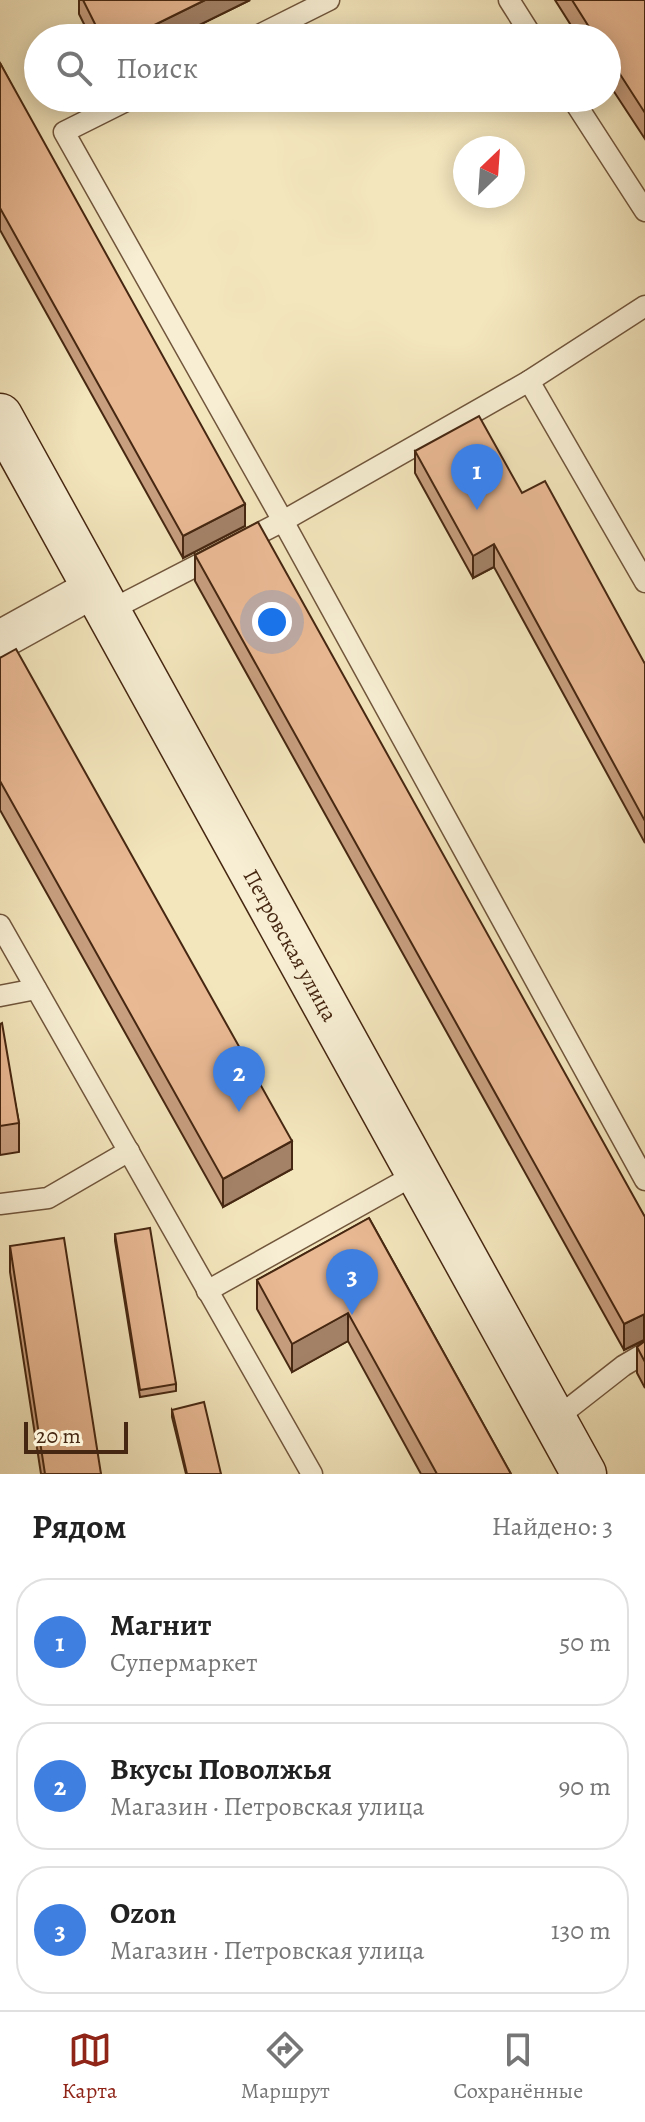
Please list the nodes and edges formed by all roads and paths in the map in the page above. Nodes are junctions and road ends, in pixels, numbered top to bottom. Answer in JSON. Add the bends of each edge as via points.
{"nodes":[{"id":1,"x":329,"y":0,"type":"edge"},
{"id":2,"x":509,"y":0,"type":"edge"},
{"id":3,"x":281,"y":24,"type":"edge"},
{"id":4,"x":524,"y":24,"type":"edge"},
{"id":5,"x":104,"y":112,"type":"edge"},
{"id":6,"x":581,"y":112,"type":"edge"},
{"id":7,"x":645,"y":211,"type":"edge"},
{"id":8,"x":645,"y":306,"type":"edge"},
{"id":9,"x":529,"y":381,"type":"junction"},
{"id":10,"x":0,"y":416,"type":"edge"},
{"id":11,"x":283,"y":521,"type":"junction"},
{"id":12,"x":645,"y":582,"type":"edge"},
{"id":13,"x":100,"y":600,"type":"junction"},
{"id":14,"x":0,"y":640,"type":"edge"},
{"id":15,"x":0,"y":925,"type":"edge"},
{"id":16,"x":36,"y":989,"type":"junction"},
{"id":17,"x":0,"y":996,"type":"edge"},
{"id":18,"x":129,"y":1151,"type":"junction"},
{"id":19,"x":418,"y":1173,"type":"junction"},
{"id":20,"x":645,"y":1180,"type":"edge"},
{"id":21,"x":0,"y":1204,"type":"edge"},
{"id":22,"x":207,"y":1291,"type":"junction"},
{"id":23,"x":645,"y":1353,"type":"edge"},
{"id":24,"x":554,"y":1420,"type":"junction"},
{"id":25,"x":312,"y":1474,"type":"edge"},
{"id":26,"x":584,"y":1474,"type":"edge"}],
"edges":[{"from":1,"to":3,"type":"lane"},
{"from":2,"to":4,"type":"lane"},
{"from":5,"to":11,"type":"lane","via":[[64,132]]},
{"from":6,"to":7,"type":"lane"},
{"from":8,"to":9,"type":"lane"},
{"from":9,"to":11,"type":"lane"},
{"from":9,"to":12,"type":"lane"},
{"from":10,"to":13,"type":"main road","name":"Петровская улица"},
{"from":11,"to":13,"type":"lane"},
{"from":11,"to":20,"type":"lane"},
{"from":13,"to":14,"type":"street"},
{"from":13,"to":19,"type":"main road","name":"Петровская улица"},
{"from":15,"to":16,"type":"lane"},
{"from":16,"to":17,"type":"lane"},
{"from":16,"to":18,"type":"lane"},
{"from":18,"to":21,"type":"lane","via":[[48,1198]]},
{"from":18,"to":22,"type":"lane"},
{"from":19,"to":22,"type":"lane"},
{"from":19,"to":24,"type":"main road","name":"Петровская улица"},
{"from":22,"to":25,"type":"lane"},
{"from":23,"to":24,"type":"lane"},
{"from":24,"to":26,"type":"main road","name":"Петровская улица"}]}
